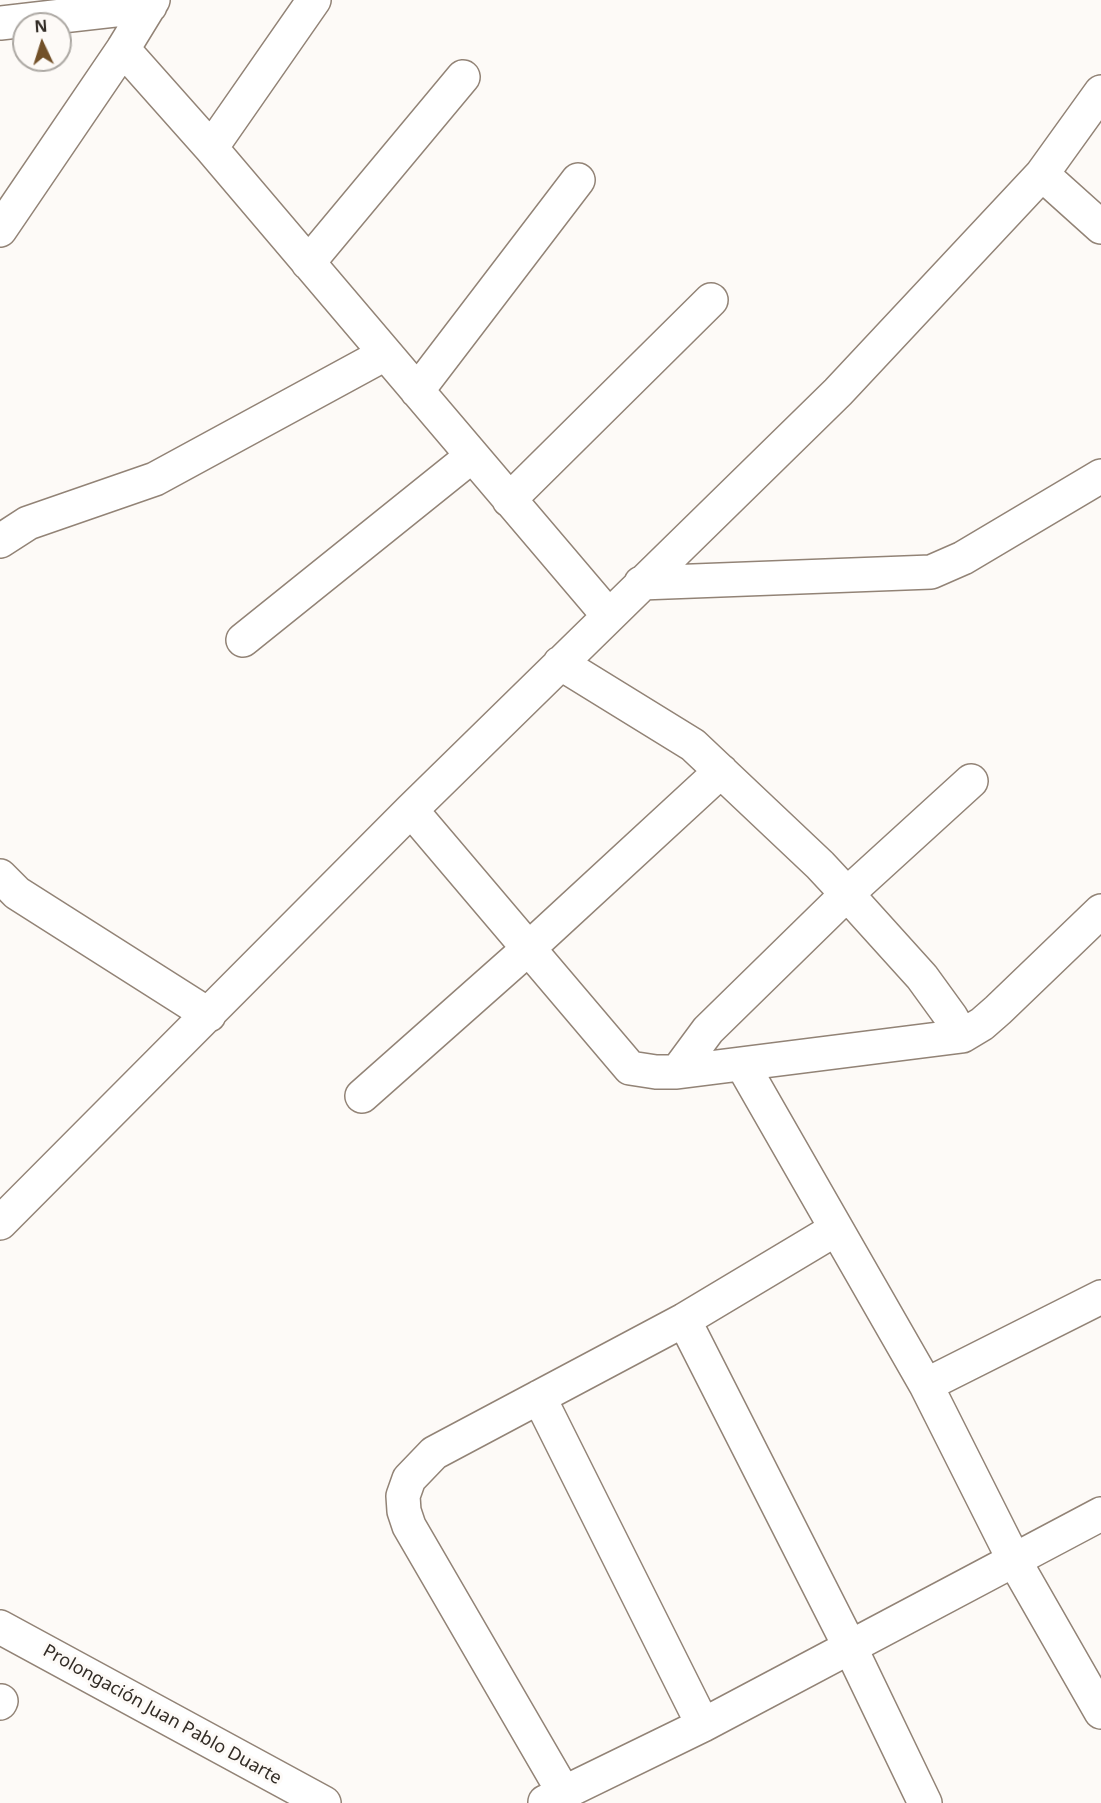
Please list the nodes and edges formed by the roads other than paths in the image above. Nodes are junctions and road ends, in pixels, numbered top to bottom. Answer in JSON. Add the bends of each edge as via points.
{"nodes":[{"id":1,"x":314,"y":0,"type":"edge"},
{"id":2,"x":152,"y":3,"type":"edge"},
{"id":3,"x":0,"y":23,"type":"edge"},
{"id":4,"x":123,"y":49,"type":"junction"},
{"id":5,"x":463,"y":78,"type":"dead end"},
{"id":6,"x":1101,"y":92,"type":"edge"},
{"id":7,"x":211,"y":148,"type":"junction"},
{"id":8,"x":1042,"y":174,"type":"junction"},
{"id":9,"x":578,"y":180,"type":"dead end"},
{"id":10,"x":1101,"y":226,"type":"edge"},
{"id":11,"x":0,"y":230,"type":"edge"},
{"id":12,"x":308,"y":263,"type":"junction"},
{"id":13,"x":711,"y":300,"type":"dead end"},
{"id":14,"x":386,"y":354,"type":"junction"},
{"id":15,"x":417,"y":391,"type":"junction"},
{"id":16,"x":472,"y":456,"type":"junction"},
{"id":17,"x":1101,"y":476,"type":"edge"},
{"id":18,"x":509,"y":500,"type":"junction"},
{"id":19,"x":0,"y":541,"type":"edge"},
{"id":20,"x":641,"y":583,"type":"junction"},
{"id":21,"x":608,"y":615,"type":"junction"},
{"id":22,"x":243,"y":640,"type":"dead end"},
{"id":23,"x":560,"y":663,"type":"junction"},
{"id":24,"x":721,"y":771,"type":"junction"},
{"id":25,"x":971,"y":781,"type":"dead end"},
{"id":26,"x":411,"y":810,"type":"junction"},
{"id":27,"x":6,"y":894,"type":"edge"},
{"id":28,"x":847,"y":894,"type":"junction"},
{"id":29,"x":1101,"y":911,"type":"edge"},
{"id":30,"x":529,"y":948,"type":"junction"},
{"id":31,"x":209,"y":1015,"type":"junction"},
{"id":32,"x":962,"y":1036,"type":"junction"},
{"id":33,"x":742,"y":1064,"type":"junction"},
{"id":34,"x":677,"y":1072,"type":"junction"},
{"id":35,"x":362,"y":1096,"type":"dead end"},
{"id":36,"x":0,"y":1223,"type":"edge"},
{"id":37,"x":836,"y":1229,"type":"junction"},
{"id":38,"x":1101,"y":1297,"type":"edge"},
{"id":39,"x":684,"y":1320,"type":"junction"},
{"id":40,"x":926,"y":1385,"type":"junction"},
{"id":41,"x":539,"y":1397,"type":"junction"},
{"id":42,"x":1101,"y":1514,"type":"edge"},
{"id":43,"x":1014,"y":1560,"type":"junction"},
{"id":44,"x":0,"y":1627,"type":"edge"},
{"id":45,"x":850,"y":1647,"type":"junction"},
{"id":46,"x":1101,"y":1712,"type":"edge"},
{"id":47,"x":703,"y":1725,"type":"junction"},
{"id":48,"x":554,"y":1798,"type":"edge"},
{"id":49,"x":324,"y":1803,"type":"edge"},
{"id":50,"x":925,"y":1803,"type":"edge"}],
"edges":[{"from":1,"to":7,"type":"street"},
{"from":2,"to":3,"type":"street"},
{"from":2,"to":4,"type":"street"},
{"from":4,"to":7,"type":"street"},
{"from":4,"to":11,"type":"street"},
{"from":5,"to":12,"type":"street"},
{"from":6,"to":8,"type":"street"},
{"from":7,"to":12,"type":"street"},
{"from":8,"to":10,"type":"street"},
{"from":8,"to":20,"type":"street","via":[[838,392]]},
{"from":9,"to":15,"type":"street"},
{"from":12,"to":14,"type":"street"},
{"from":13,"to":18,"type":"street"},
{"from":14,"to":15,"type":"street"},
{"from":14,"to":19,"type":"street","via":[[155,479],[28,523]]},
{"from":15,"to":16,"type":"street"},
{"from":16,"to":18,"type":"street"},
{"from":16,"to":22,"type":"street"},
{"from":17,"to":20,"type":"street","via":[[963,558],[931,572]]},
{"from":18,"to":21,"type":"street"},
{"from":20,"to":21,"type":"street"},
{"from":21,"to":23,"type":"street"},
{"from":23,"to":24,"type":"street","via":[[693,745]]},
{"from":23,"to":26,"type":"street"},
{"from":24,"to":28,"type":"street"},
{"from":24,"to":30,"type":"street"},
{"from":25,"to":28,"type":"street"},
{"from":26,"to":30,"type":"street"},
{"from":26,"to":31,"type":"street"},
{"from":27,"to":31,"type":"street"},
{"from":28,"to":32,"type":"street","via":[[922,977]]},
{"from":28,"to":34,"type":"street","via":[[708,1030]]},
{"from":29,"to":32,"type":"street","via":[[998,1010]]},
{"from":30,"to":34,"type":"street","via":[[630,1068]]},
{"from":30,"to":35,"type":"street"},
{"from":31,"to":36,"type":"street"},
{"from":32,"to":33,"type":"street"},
{"from":33,"to":34,"type":"street"},
{"from":33,"to":37,"type":"street"},
{"from":37,"to":39,"type":"street"},
{"from":37,"to":40,"type":"street"},
{"from":38,"to":40,"type":"street"},
{"from":39,"to":41,"type":"street"},
{"from":39,"to":45,"type":"street"},
{"from":40,"to":43,"type":"street"},
{"from":41,"to":47,"type":"street"},
{"from":41,"to":48,"type":"street","via":[[434,1453],[409,1479],[404,1504],[409,1526]]},
{"from":42,"to":43,"type":"street"},
{"from":43,"to":45,"type":"street"},
{"from":43,"to":46,"type":"street"},
{"from":44,"to":49,"type":"street","name":"Prolongación Juan Pablo Duarte"},
{"from":45,"to":47,"type":"street"},
{"from":45,"to":50,"type":"street"},
{"from":47,"to":48,"type":"street"}]}
